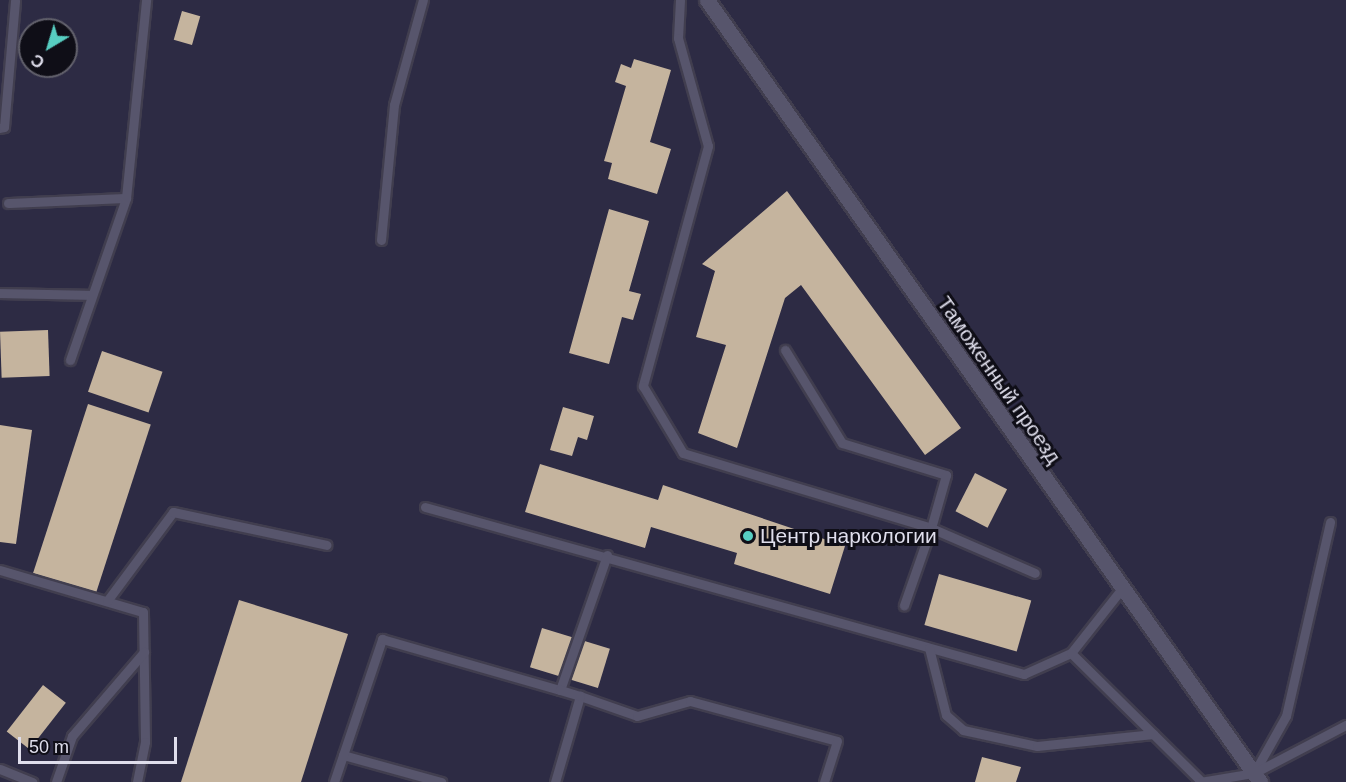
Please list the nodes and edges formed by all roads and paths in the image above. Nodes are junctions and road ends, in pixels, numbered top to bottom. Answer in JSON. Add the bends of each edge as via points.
{"nodes":[{"id":1,"x":15,"y":0,"type":"edge"},
{"id":2,"x":146,"y":0,"type":"edge"},
{"id":3,"x":423,"y":0,"type":"edge"},
{"id":4,"x":680,"y":0,"type":"edge"},
{"id":5,"x":707,"y":0,"type":"edge"},
{"id":6,"x":0,"y":128,"type":"edge"},
{"id":7,"x":126,"y":198,"type":"junction"},
{"id":8,"x":8,"y":203,"type":"dead end"},
{"id":9,"x":381,"y":240,"type":"dead end"},
{"id":10,"x":0,"y":293,"type":"edge"},
{"id":11,"x":92,"y":295,"type":"junction"},
{"id":12,"x":785,"y":350,"type":"dead end"},
{"id":13,"x":70,"y":360,"type":"dead end"},
{"id":14,"x":426,"y":507,"type":"dead end"},
{"id":15,"x":1330,"y":522,"type":"dead end"},
{"id":16,"x":931,"y":528,"type":"junction"},
{"id":17,"x":327,"y":545,"type":"dead end"},
{"id":18,"x":608,"y":555,"type":"junction"},
{"id":19,"x":0,"y":570,"type":"edge"},
{"id":20,"x":1035,"y":573,"type":"dead end"},
{"id":21,"x":1120,"y":591,"type":"junction"},
{"id":22,"x":107,"y":602,"type":"junction"},
{"id":23,"x":904,"y":606,"type":"dead end"},
{"id":24,"x":929,"y":648,"type":"junction"},
{"id":25,"x":144,"y":652,"type":"junction"},
{"id":26,"x":1071,"y":653,"type":"junction"},
{"id":27,"x":560,"y":690,"type":"junction"},
{"id":28,"x":580,"y":696,"type":"junction"},
{"id":29,"x":1346,"y":725,"type":"edge"},
{"id":30,"x":1153,"y":734,"type":"junction"},
{"id":31,"x":343,"y":755,"type":"junction"},
{"id":32,"x":0,"y":769,"type":"edge"},
{"id":33,"x":1257,"y":777,"type":"edge"},
{"id":34,"x":1201,"y":781,"type":"edge"},
{"id":35,"x":32,"y":782,"type":"edge"},
{"id":36,"x":56,"y":782,"type":"edge"},
{"id":37,"x":137,"y":782,"type":"edge"},
{"id":38,"x":334,"y":782,"type":"edge"},
{"id":39,"x":441,"y":782,"type":"edge"},
{"id":40,"x":555,"y":782,"type":"edge"},
{"id":41,"x":824,"y":782,"type":"edge"}],
"edges":[{"from":1,"to":6,"type":"lane","via":[[4,127]]},
{"from":2,"to":7,"type":"lane"},
{"from":3,"to":9,"type":"lane","via":[[394,105]]},
{"from":4,"to":16,"type":"lane","via":[[678,38],[708,146],[643,386],[683,453]]},
{"from":5,"to":21,"type":"street","name":"Таможенный проезд"},
{"from":7,"to":8,"type":"lane"},
{"from":7,"to":11,"type":"lane"},
{"from":10,"to":11,"type":"lane"},
{"from":11,"to":13,"type":"lane"},
{"from":12,"to":16,"type":"lane","via":[[842,443],[946,475]]},
{"from":14,"to":18,"type":"lane"},
{"from":15,"to":33,"type":"lane","via":[[1286,716]]},
{"from":16,"to":20,"type":"lane"},
{"from":16,"to":23,"type":"lane"},
{"from":17,"to":22,"type":"lane","via":[[173,512]]},
{"from":18,"to":24,"type":"lane"},
{"from":18,"to":27,"type":"lane"},
{"from":19,"to":22,"type":"lane"},
{"from":21,"to":26,"type":"lane"},
{"from":21,"to":33,"type":"street","name":"Таможенный проезд"},
{"from":22,"to":25,"type":"lane","via":[[143,612]]},
{"from":24,"to":26,"type":"lane","via":[[1024,674]]},
{"from":24,"to":30,"type":"lane","via":[[946,715],[963,730],[1037,746]]},
{"from":25,"to":36,"type":"lane","via":[[72,736]]},
{"from":25,"to":37,"type":"lane","via":[[145,742]]},
{"from":26,"to":30,"type":"lane"},
{"from":27,"to":28,"type":"lane"},
{"from":27,"to":31,"type":"lane","via":[[382,639]]},
{"from":28,"to":40,"type":"lane"},
{"from":28,"to":41,"type":"lane","via":[[638,716],[690,701],[837,741]]},
{"from":29,"to":33,"type":"lane"},
{"from":30,"to":34,"type":"lane"},
{"from":31,"to":38,"type":"lane"},
{"from":31,"to":39,"type":"lane"},
{"from":32,"to":35,"type":"lane"},
{"from":33,"to":34,"type":"lane"}]}
